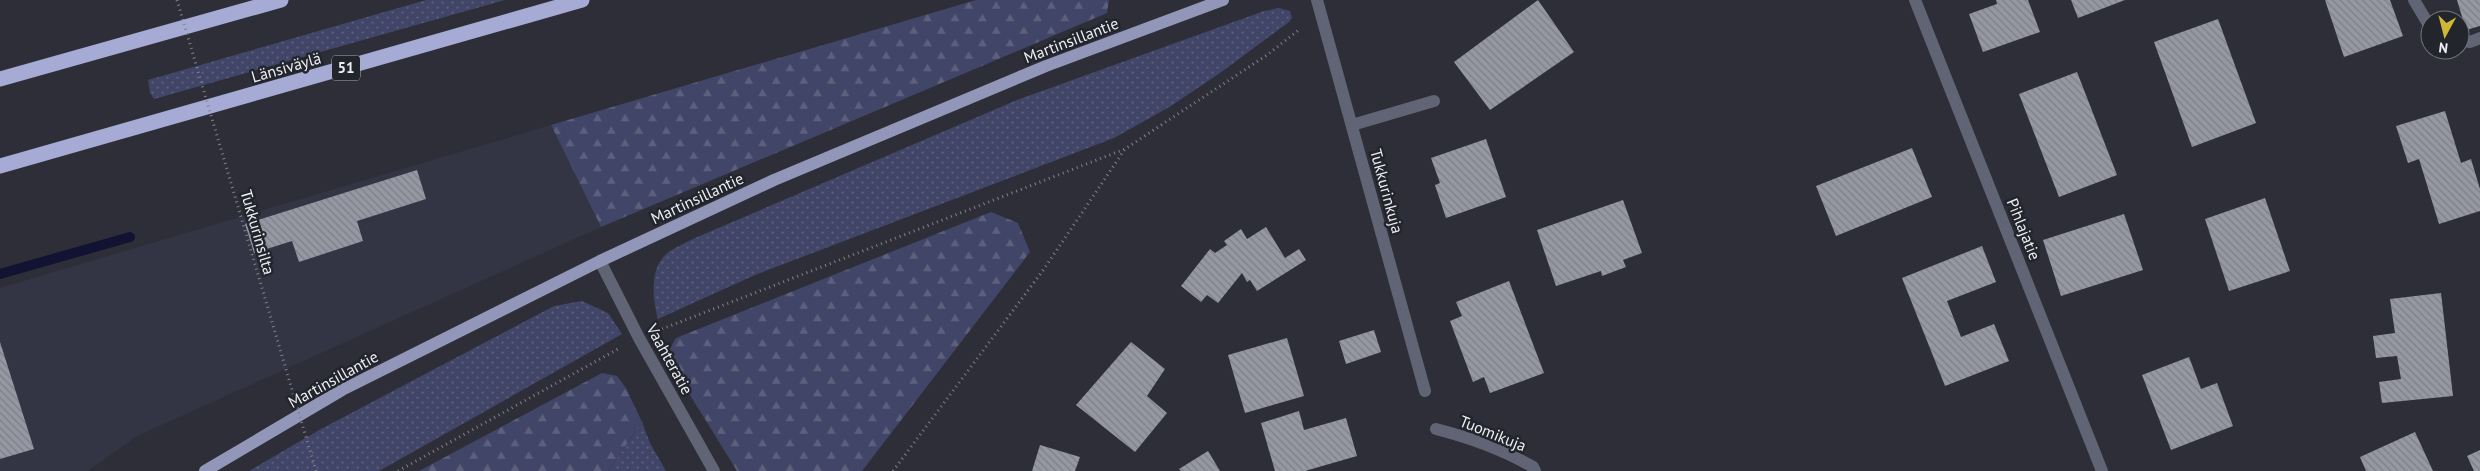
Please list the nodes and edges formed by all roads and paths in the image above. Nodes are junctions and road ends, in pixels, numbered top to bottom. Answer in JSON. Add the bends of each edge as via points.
{"nodes":[{"id":1,"x":177,"y":0,"type":"edge"},
{"id":2,"x":281,"y":0,"type":"edge"},
{"id":3,"x":582,"y":0,"type":"edge"},
{"id":4,"x":1223,"y":0,"type":"edge"},
{"id":5,"x":1916,"y":0,"type":"edge"},
{"id":6,"x":1319,"y":6,"type":"edge"},
{"id":7,"x":0,"y":79,"type":"edge"},
{"id":8,"x":1434,"y":101,"type":"dead end"},
{"id":9,"x":1352,"y":125,"type":"junction"},
{"id":10,"x":1125,"y":149,"type":"junction"},
{"id":11,"x":0,"y":166,"type":"edge"},
{"id":12,"x":600,"y":260,"type":"junction"},
{"id":13,"x":639,"y":338,"type":"junction"},
{"id":14,"x":1426,"y":391,"type":"dead end"},
{"id":15,"x":1436,"y":429,"type":"dead end"},
{"id":16,"x":205,"y":471,"type":"edge"},
{"id":17,"x":316,"y":471,"type":"edge"},
{"id":18,"x":398,"y":471,"type":"edge"},
{"id":19,"x":714,"y":471,"type":"edge"},
{"id":20,"x":893,"y":471,"type":"edge"},
{"id":21,"x":1535,"y":471,"type":"edge"},
{"id":22,"x":2102,"y":471,"type":"edge"}],
"edges":[{"from":1,"to":17,"type":"path","name":"Tukkurinsilta","bridge":true},
{"from":2,"to":7,"type":"highway"},
{"from":3,"to":11,"type":"highway","name":"Länsiväylä","number":"51"},
{"from":4,"to":12,"type":"main road","name":"Martinsillantie","via":[[1046,66],[774,180]]},
{"from":5,"to":22,"type":"street","name":"Pihlajatie"},
{"from":6,"to":9,"type":"street","name":"Tukkurinkuja"},
{"from":6,"to":10,"type":"path","via":[[1267,55]]},
{"from":8,"to":9,"type":"street"},
{"from":9,"to":14,"type":"street","name":"Tukkurinkuja"},
{"from":10,"to":13,"type":"path"},
{"from":10,"to":20,"type":"path","via":[[1044,269]]},
{"from":12,"to":13,"type":"street","name":"Vaahteratie"},
{"from":12,"to":16,"type":"main road","name":"Martinsillantie","via":[[342,390]]},
{"from":13,"to":18,"type":"path"},
{"from":13,"to":19,"type":"street","name":"Vaahteratie"},
{"from":15,"to":21,"type":"street","name":"Tuomikuja","via":[[1507,452]]}]}
